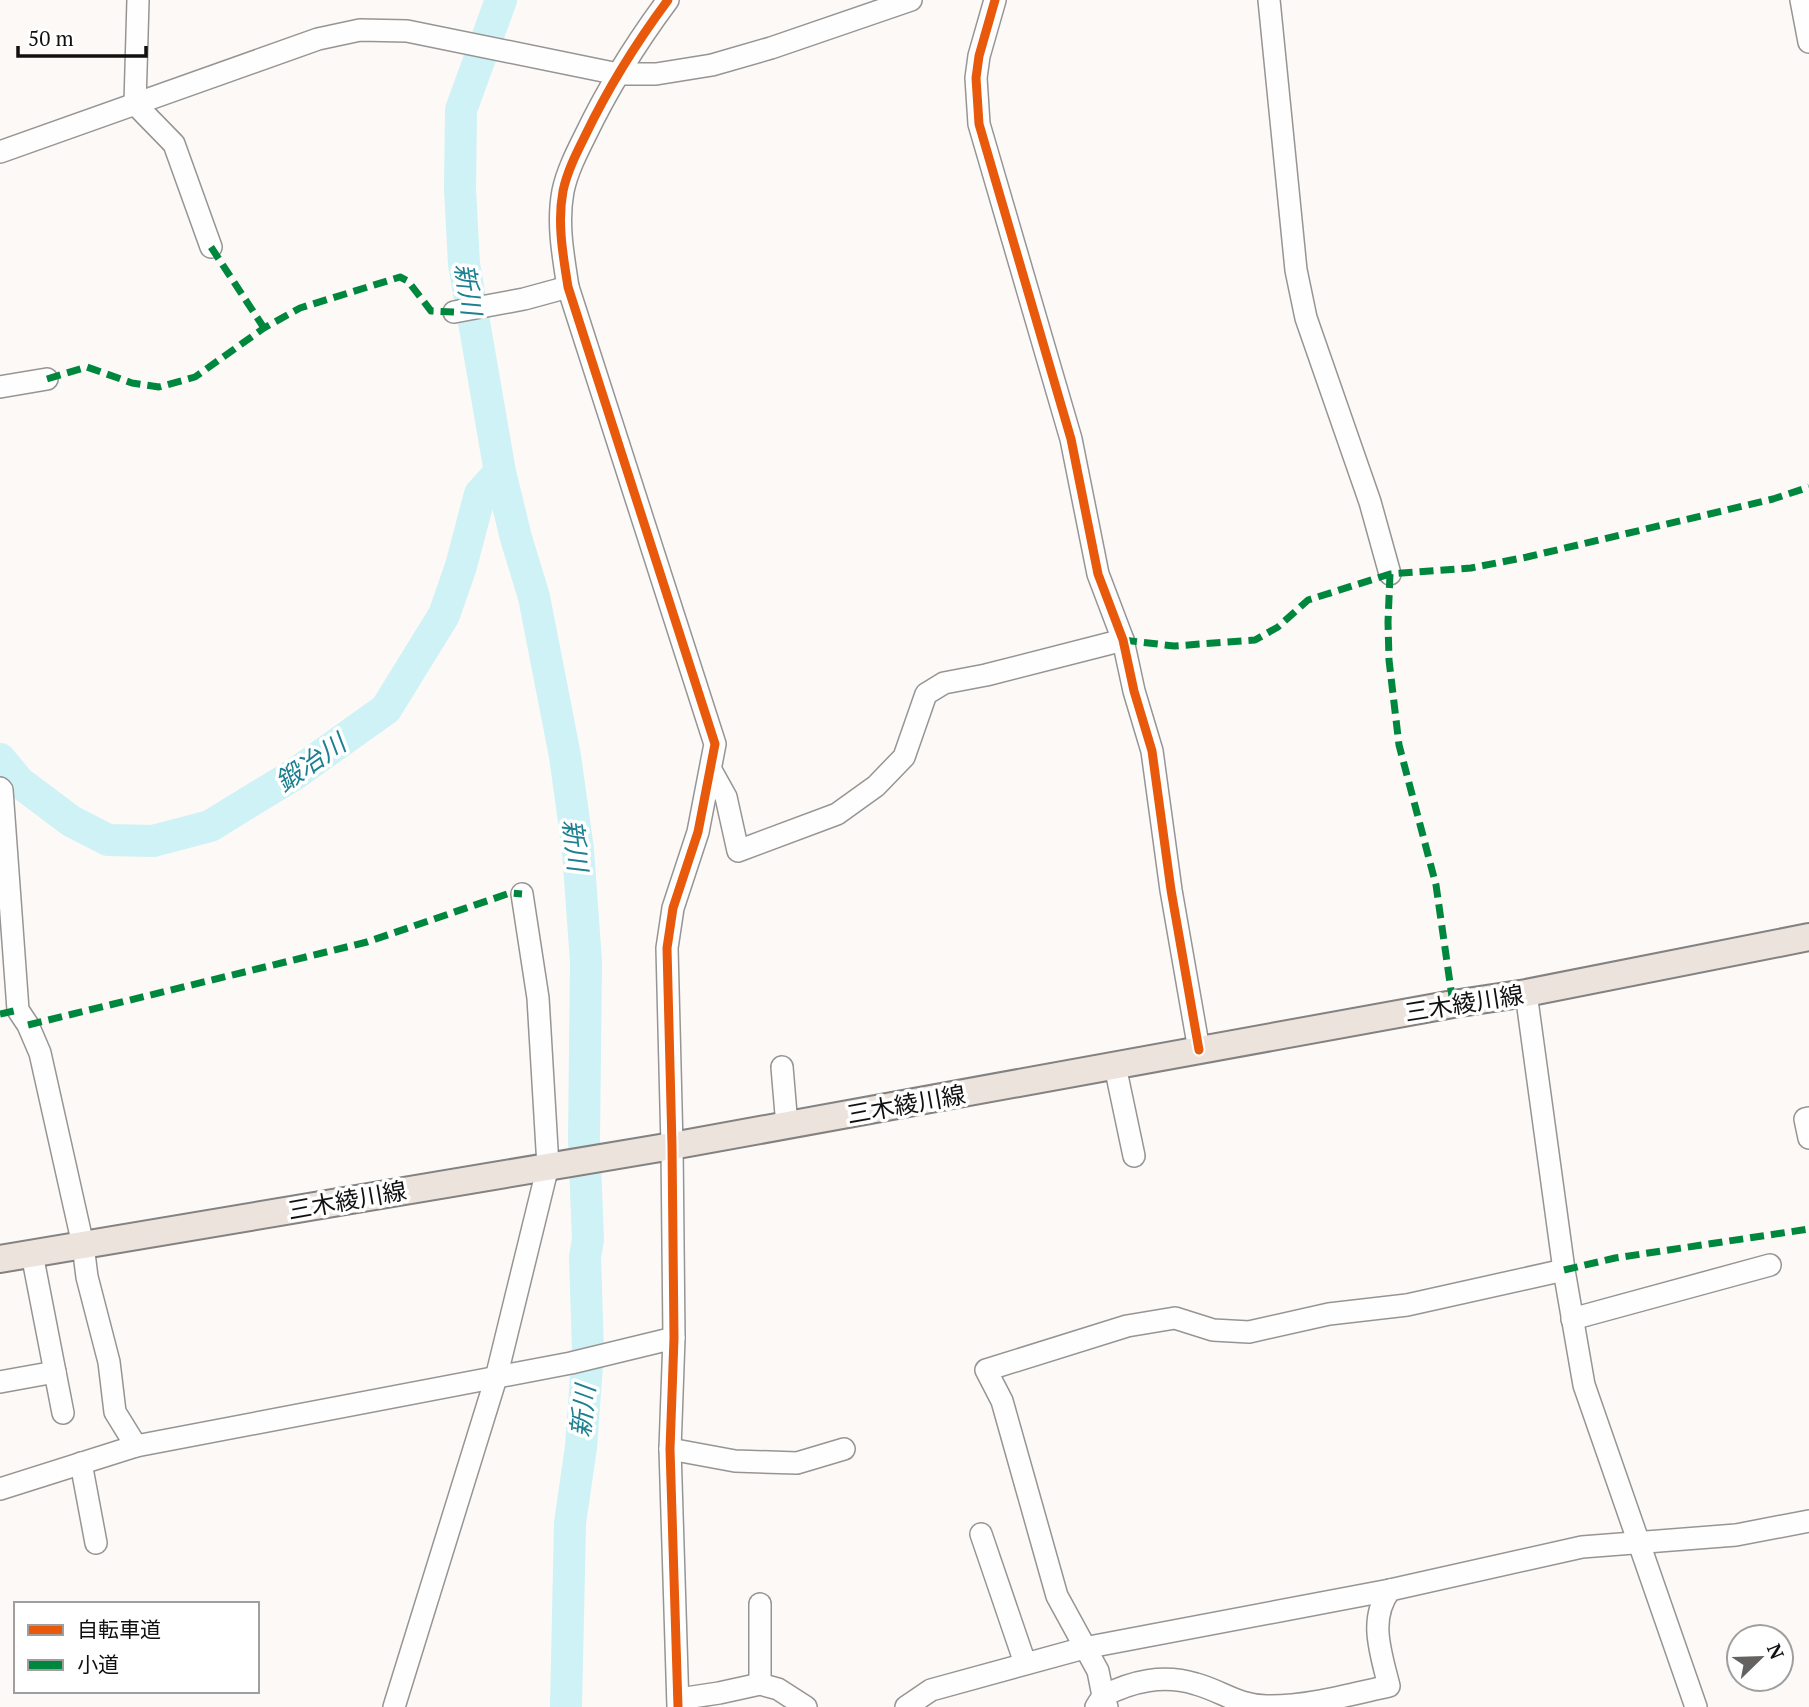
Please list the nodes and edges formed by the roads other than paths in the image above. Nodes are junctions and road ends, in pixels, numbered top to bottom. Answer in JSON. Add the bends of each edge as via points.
{"nodes":[{"id":1,"x":138,"y":0,"type":"edge"},
{"id":2,"x":668,"y":0,"type":"edge"},
{"id":3,"x":911,"y":0,"type":"edge"},
{"id":4,"x":995,"y":0,"type":"edge"},
{"id":5,"x":1269,"y":0,"type":"edge"},
{"id":6,"x":1801,"y":0,"type":"edge"},
{"id":7,"x":1809,"y":42,"type":"edge"},
{"id":8,"x":618,"y":74,"type":"junction"},
{"id":9,"x":135,"y":104,"type":"junction"},
{"id":10,"x":0,"y":152,"type":"edge"},
{"id":11,"x":211,"y":247,"type":"dead end"},
{"id":12,"x":568,"y":287,"type":"junction"},
{"id":13,"x":454,"y":312,"type":"dead end"},
{"id":14,"x":47,"y":379,"type":"dead end"},
{"id":15,"x":0,"y":387,"type":"edge"},
{"id":16,"x":1390,"y":574,"type":"dead end"},
{"id":17,"x":1123,"y":640,"type":"junction"},
{"id":18,"x":711,"y":770,"type":"junction"},
{"id":19,"x":0,"y":788,"type":"edge"},
{"id":20,"x":522,"y":894,"type":"dead end"},
{"id":21,"x":1809,"y":937,"type":"edge"},
{"id":22,"x":1526,"y":993,"type":"junction"},
{"id":23,"x":1199,"y":1050,"type":"junction"},
{"id":24,"x":1115,"y":1066,"type":"junction"},
{"id":25,"x":782,"y":1067,"type":"dead end"},
{"id":26,"x":1809,"y":1118,"type":"edge"},
{"id":27,"x":787,"y":1126,"type":"junction"},
{"id":28,"x":1809,"y":1138,"type":"edge"},
{"id":29,"x":659,"y":1149,"type":"junction"},
{"id":30,"x":1134,"y":1156,"type":"dead end"},
{"id":31,"x":556,"y":1165,"type":"junction"},
{"id":32,"x":83,"y":1245,"type":"junction"},
{"id":33,"x":32,"y":1254,"type":"junction"},
{"id":34,"x":0,"y":1259,"type":"edge"},
{"id":35,"x":1770,"y":1265,"type":"dead end"},
{"id":36,"x":1564,"y":1270,"type":"junction"},
{"id":37,"x":1572,"y":1320,"type":"junction"},
{"id":38,"x":664,"y":1341,"type":"junction"},
{"id":39,"x":55,"y":1372,"type":"junction"},
{"id":40,"x":496,"y":1378,"type":"junction"},
{"id":41,"x":0,"y":1382,"type":"edge"},
{"id":42,"x":63,"y":1413,"type":"dead end"},
{"id":43,"x":136,"y":1446,"type":"junction"},
{"id":44,"x":670,"y":1449,"type":"junction"},
{"id":45,"x":844,"y":1450,"type":"dead end"},
{"id":46,"x":81,"y":1462,"type":"junction"},
{"id":47,"x":0,"y":1489,"type":"edge"},
{"id":48,"x":1809,"y":1521,"type":"edge"},
{"id":49,"x":981,"y":1534,"type":"dead end"},
{"id":50,"x":96,"y":1543,"type":"dead end"},
{"id":51,"x":1639,"y":1543,"type":"junction"},
{"id":52,"x":1390,"y":1590,"type":"junction"},
{"id":53,"x":760,"y":1604,"type":"dead end"},
{"id":54,"x":1084,"y":1648,"type":"junction"},
{"id":55,"x":1025,"y":1663,"type":"junction"},
{"id":56,"x":760,"y":1684,"type":"junction"},
{"id":57,"x":679,"y":1703,"type":"edge"},
{"id":58,"x":1102,"y":1703,"type":"edge"},
{"id":59,"x":394,"y":1707,"type":"edge"},
{"id":60,"x":806,"y":1707,"type":"edge"},
{"id":61,"x":905,"y":1707,"type":"edge"},
{"id":62,"x":1696,"y":1707,"type":"edge"}],
"edges":[{"from":1,"to":9,"type":"street"},
{"from":2,"to":8,"type":"street"},
{"from":3,"to":8,"type":"street","via":[[712,65],[656,74]]},
{"from":4,"to":17,"type":"street","via":[[978,66],[979,124],[1071,439],[1098,574]]},
{"from":5,"to":16,"type":"street","via":[[1296,270],[1306,318]]},
{"from":6,"to":7,"type":"street"},
{"from":8,"to":9,"type":"street","via":[[437,36],[360,30],[318,39]]},
{"from":8,"to":12,"type":"street","via":[[570,166],[563,190],[561,220]]},
{"from":9,"to":10,"type":"street"},
{"from":9,"to":11,"type":"street","via":[[174,144]]},
{"from":12,"to":13,"type":"street"},
{"from":12,"to":18,"type":"street","via":[[708,719],[715,744]]},
{"from":14,"to":15,"type":"street"},
{"from":17,"to":18,"type":"street","via":[[944,683],[926,694],[904,757],[876,786],[836,814],[738,851],[726,797]]},
{"from":17,"to":23,"type":"street","via":[[1152,751]]},
{"from":18,"to":29,"type":"street","via":[[698,832],[673,908],[667,948]]},
{"from":19,"to":32,"type":"street","via":[[18,1010],[40,1053]]},
{"from":20,"to":31,"type":"street"},
{"from":21,"to":22,"type":"main road","name":"三木綾川線"},
{"from":22,"to":23,"type":"main road","name":"三木綾川線"},
{"from":22,"to":36,"type":"street"},
{"from":23,"to":24,"type":"main road","name":"三木綾川線"},
{"from":24,"to":27,"type":"main road","name":"三木綾川線"},
{"from":24,"to":30,"type":"street"},
{"from":25,"to":27,"type":"street"},
{"from":26,"to":28,"type":"street","via":[[1805,1119]]},
{"from":27,"to":29,"type":"main road","name":"三木綾川線"},
{"from":29,"to":31,"type":"main road","name":"三木綾川線"},
{"from":29,"to":38,"type":"street"},
{"from":31,"to":32,"type":"main road","name":"三木綾川線"},
{"from":31,"to":40,"type":"street"},
{"from":32,"to":33,"type":"main road","name":"三木綾川線"},
{"from":32,"to":43,"type":"street","via":[[109,1362],[115,1412]]},
{"from":33,"to":34,"type":"main road","name":"三木綾川線"},
{"from":33,"to":39,"type":"street"},
{"from":35,"to":37,"type":"street"},
{"from":36,"to":37,"type":"street"},
{"from":36,"to":54,"type":"street","via":[[1407,1305],[1329,1314],[1249,1332],[1213,1330],[1175,1318],[1127,1326],[986,1370],[1002,1401],[1057,1596]]},
{"from":37,"to":51,"type":"street","via":[[1584,1385]]},
{"from":38,"to":40,"type":"street"},
{"from":38,"to":44,"type":"street"},
{"from":39,"to":41,"type":"street"},
{"from":39,"to":42,"type":"street"},
{"from":40,"to":43,"type":"street"},
{"from":40,"to":59,"type":"street"},
{"from":43,"to":46,"type":"street"},
{"from":44,"to":45,"type":"street","via":[[735,1461],[797,1462]]},
{"from":44,"to":57,"type":"street"},
{"from":46,"to":47,"type":"street"},
{"from":46,"to":50,"type":"street"},
{"from":48,"to":51,"type":"street","via":[[1736,1535]]},
{"from":49,"to":55,"type":"street"},
{"from":51,"to":52,"type":"street","via":[[1582,1546]]},
{"from":51,"to":62,"type":"street"},
{"from":52,"to":54,"type":"street"},
{"from":52,"to":58,"type":"street","via":[[1377,1617],[1389,1686],[1269,1706],[1243,1704],[1196,1684],[1153,1679],[1128,1684]]},
{"from":53,"to":56,"type":"street"},
{"from":54,"to":55,"type":"street"},
{"from":54,"to":58,"type":"street","via":[[1098,1671]]},
{"from":55,"to":61,"type":"street","via":[[931,1690]]},
{"from":56,"to":57,"type":"street"},
{"from":56,"to":60,"type":"street","via":[[778,1689]]}]}
